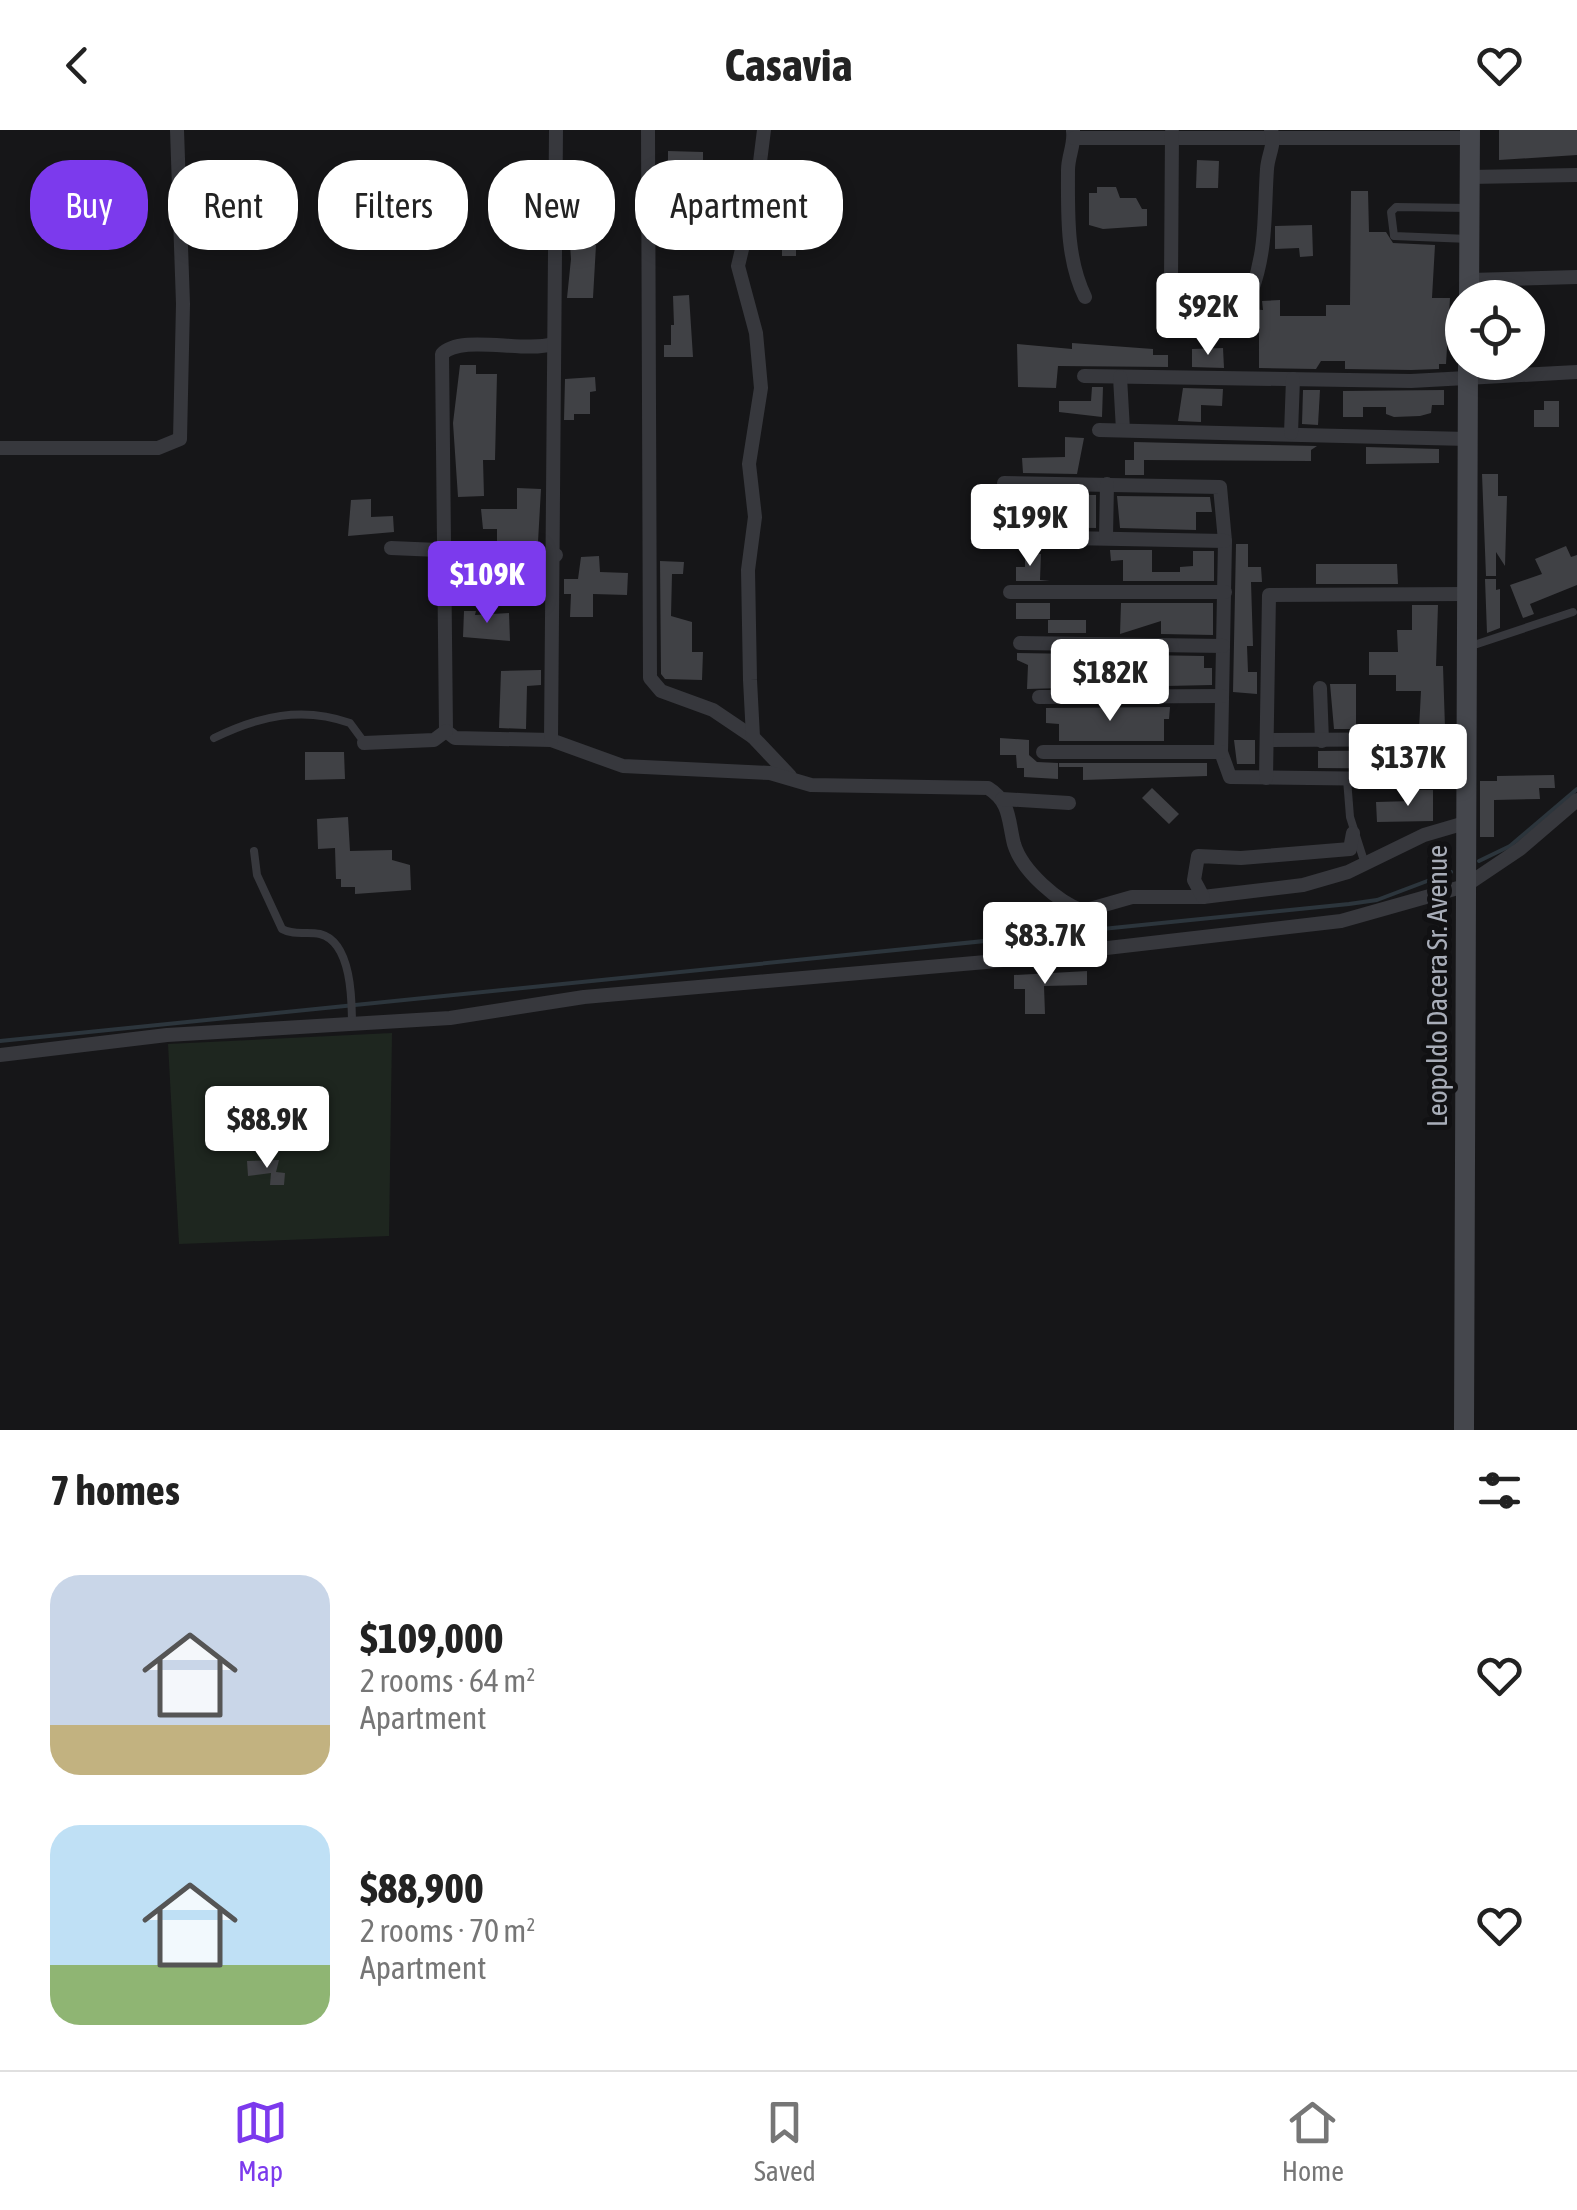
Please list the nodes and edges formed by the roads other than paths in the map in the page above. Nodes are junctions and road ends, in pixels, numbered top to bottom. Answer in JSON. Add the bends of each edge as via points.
{"nodes":[{"id":1,"x":177,"y":130,"type":"edge"},
{"id":2,"x":556,"y":130,"type":"edge"},
{"id":3,"x":648,"y":130,"type":"edge"},
{"id":4,"x":764,"y":130,"type":"edge"},
{"id":5,"x":1172,"y":133,"type":"edge"},
{"id":6,"x":1074,"y":134,"type":"edge"},
{"id":7,"x":1470,"y":134,"type":"edge"},
{"id":8,"x":1273,"y":136,"type":"edge"},
{"id":9,"x":1577,"y":175,"type":"edge"},
{"id":10,"x":1469,"y":177,"type":"junction"},
{"id":11,"x":1469,"y":208,"type":"junction"},
{"id":12,"x":1469,"y":238,"type":"junction"},
{"id":13,"x":1577,"y":277,"type":"edge"},
{"id":14,"x":1468,"y":280,"type":"edge"},
{"id":15,"x":1171,"y":281,"type":"dead end"},
{"id":16,"x":1545,"y":281,"type":"edge"},
{"id":17,"x":1252,"y":290,"type":"dead end"},
{"id":18,"x":1085,"y":296,"type":"dead end"},
{"id":19,"x":552,"y":344,"type":"junction"},
{"id":20,"x":1445,"y":371,"type":"edge"},
{"id":21,"x":1545,"y":371,"type":"edge"},
{"id":22,"x":1577,"y":372,"type":"edge"},
{"id":23,"x":1084,"y":376,"type":"dead end"},
{"id":24,"x":1120,"y":377,"type":"junction"},
{"id":25,"x":1293,"y":379,"type":"junction"},
{"id":26,"x":1468,"y":380,"type":"edge"},
{"id":27,"x":1100,"y":430,"type":"dead end"},
{"id":28,"x":1123,"y":430,"type":"junction"},
{"id":29,"x":1291,"y":433,"type":"junction"},
{"id":30,"x":1468,"y":439,"type":"junction"},
{"id":31,"x":0,"y":448,"type":"edge"},
{"id":32,"x":1004,"y":483,"type":"dead end"},
{"id":33,"x":1107,"y":484,"type":"junction"},
{"id":34,"x":1010,"y":537,"type":"dead end"},
{"id":35,"x":1106,"y":537,"type":"junction"},
{"id":36,"x":1225,"y":541,"type":"junction"},
{"id":37,"x":391,"y":548,"type":"dead end"},
{"id":38,"x":444,"y":554,"type":"junction"},
{"id":39,"x":556,"y":554,"type":"junction"},
{"id":40,"x":1010,"y":592,"type":"dead end"},
{"id":41,"x":1225,"y":592,"type":"junction"},
{"id":42,"x":1467,"y":594,"type":"junction"},
{"id":43,"x":1572,"y":612,"type":"dead end"},
{"id":44,"x":1020,"y":643,"type":"dead end"},
{"id":45,"x":1223,"y":646,"type":"junction"},
{"id":46,"x":1466,"y":647,"type":"junction"},
{"id":47,"x":1320,"y":688,"type":"dead end"},
{"id":48,"x":1222,"y":696,"type":"junction"},
{"id":49,"x":1039,"y":697,"type":"dead end"},
{"id":50,"x":446,"y":731,"type":"junction"},
{"id":51,"x":753,"y":737,"type":"junction"},
{"id":52,"x":214,"y":738,"type":"dead end"},
{"id":53,"x":1466,"y":739,"type":"junction"},
{"id":54,"x":551,"y":740,"type":"junction"},
{"id":55,"x":1267,"y":740,"type":"junction"},
{"id":56,"x":1322,"y":741,"type":"junction"},
{"id":57,"x":364,"y":742,"type":"joint"},
{"id":58,"x":1043,"y":752,"type":"dead end"},
{"id":59,"x":1222,"y":752,"type":"junction"},
{"id":60,"x":792,"y":778,"type":"junction"},
{"id":61,"x":1266,"y":778,"type":"junction"},
{"id":62,"x":1347,"y":779,"type":"junction"},
{"id":63,"x":1466,"y":780,"type":"junction"},
{"id":64,"x":1002,"y":800,"type":"junction"},
{"id":65,"x":1577,"y":800,"type":"edge"},
{"id":66,"x":1069,"y":803,"type":"dead end"},
{"id":67,"x":1465,"y":823,"type":"junction"},
{"id":68,"x":1354,"y":833,"type":"junction"},
{"id":69,"x":254,"y":851,"type":"dead end"},
{"id":70,"x":1365,"y":864,"type":"junction"},
{"id":71,"x":1465,"y":886,"type":"junction"},
{"id":72,"x":1203,"y":897,"type":"junction"},
{"id":73,"x":352,"y":1022,"type":"junction"},
{"id":74,"x":0,"y":1055,"type":"edge"},
{"id":75,"x":1464,"y":1430,"type":"edge"}],
"edges":[{"from":1,"to":31,"type":"street","via":[[180,439],[158,448]]},
{"from":2,"to":19,"type":"street"},
{"from":3,"to":51,"type":"street","via":[[650,678],[662,691],[713,710]]},
{"from":4,"to":51,"type":"street","via":[[738,266],[756,333],[761,388],[749,464],[755,517],[748,570]]},
{"from":5,"to":6,"type":"street"},
{"from":5,"to":8,"type":"street"},
{"from":5,"to":15,"type":"street"},
{"from":6,"to":18,"type":"street","via":[[1070,242]]},
{"from":7,"to":8,"type":"street"},
{"from":7,"to":10,"type":"main road"},
{"from":8,"to":17,"type":"street","via":[[1266,238]]},
{"from":9,"to":10,"type":"street"},
{"from":10,"to":11,"type":"main road"},
{"from":11,"to":12,"type":"main road"},
{"from":11,"to":12,"type":"lane","via":[[1391,212],[1394,236]]},
{"from":12,"to":14,"type":"main road"},
{"from":13,"to":16,"type":"street"},
{"from":19,"to":38,"type":"street","via":[[460,345],[442,354]]},
{"from":19,"to":39,"type":"street"},
{"from":20,"to":25,"type":"street"},
{"from":21,"to":22,"type":"street"},
{"from":23,"to":24,"type":"street"},
{"from":24,"to":25,"type":"street"},
{"from":24,"to":28,"type":"street"},
{"from":25,"to":29,"type":"street"},
{"from":26,"to":30,"type":"main road","name":"Leopoldo Dacera Sr. Avenue"},
{"from":27,"to":28,"type":"street"},
{"from":28,"to":29,"type":"street"},
{"from":29,"to":30,"type":"street"},
{"from":30,"to":42,"type":"main road","name":"Leopoldo Dacera Sr. Avenue"},
{"from":32,"to":33,"type":"street"},
{"from":33,"to":35,"type":"street"},
{"from":33,"to":36,"type":"street","via":[[1216,485],[1224,496]]},
{"from":34,"to":35,"type":"street"},
{"from":35,"to":36,"type":"street"},
{"from":36,"to":41,"type":"street"},
{"from":37,"to":38,"type":"street"},
{"from":38,"to":39,"type":"street"},
{"from":38,"to":50,"type":"street"},
{"from":39,"to":54,"type":"street"},
{"from":40,"to":41,"type":"street"},
{"from":41,"to":45,"type":"street"},
{"from":42,"to":46,"type":"main road","name":"Leopoldo Dacera Sr. Avenue"},
{"from":42,"to":55,"type":"street","via":[[1269,595]]},
{"from":43,"to":46,"type":"lane"},
{"from":44,"to":45,"type":"street"},
{"from":45,"to":48,"type":"street"},
{"from":46,"to":53,"type":"main road","name":"Leopoldo Dacera Sr. Avenue"},
{"from":47,"to":56,"type":"street"},
{"from":48,"to":49,"type":"street"},
{"from":48,"to":59,"type":"street"},
{"from":50,"to":54,"type":"street","via":[[460,740]]},
{"from":50,"to":57,"type":"street","via":[[434,740]]},
{"from":51,"to":60,"type":"street"},
{"from":52,"to":57,"type":"lane","via":[[244,723],[303,713],[350,724]]},
{"from":53,"to":56,"type":"street"},
{"from":53,"to":63,"type":"main road","name":"Leopoldo Dacera Sr. Avenue"},
{"from":54,"to":60,"type":"street","via":[[624,766]]},
{"from":55,"to":56,"type":"street"},
{"from":55,"to":61,"type":"street"},
{"from":58,"to":59,"type":"street"},
{"from":59,"to":61,"type":"street","via":[[1230,777]]},
{"from":60,"to":64,"type":"street","via":[[829,786],[974,785]]},
{"from":61,"to":62,"type":"street"},
{"from":62,"to":63,"type":"street"},
{"from":62,"to":68,"type":"lane"},
{"from":63,"to":67,"type":"main road","name":"Leopoldo Dacera Sr. Avenue"},
{"from":64,"to":66,"type":"street"},
{"from":64,"to":72,"type":"street","via":[[1020,858],[1076,909],[1132,897]]},
{"from":65,"to":71,"type":"street"},
{"from":67,"to":70,"type":"street","via":[[1424,834]]},
{"from":67,"to":71,"type":"main road","name":"Leopoldo Dacera Sr. Avenue"},
{"from":68,"to":70,"type":"lane"},
{"from":68,"to":72,"type":"street","via":[[1350,848],[1198,856],[1194,880]]},
{"from":69,"to":73,"type":"lane","via":[[257,876],[278,923],[286,932],[330,939],[346,966]]},
{"from":70,"to":72,"type":"street","via":[[1303,885]]},
{"from":71,"to":73,"type":"street","via":[[1340,921],[986,962],[584,997],[450,1018]]},
{"from":71,"to":75,"type":"main road","name":"Leopoldo Dacera Sr. Avenue"},
{"from":73,"to":74,"type":"street"}]}
